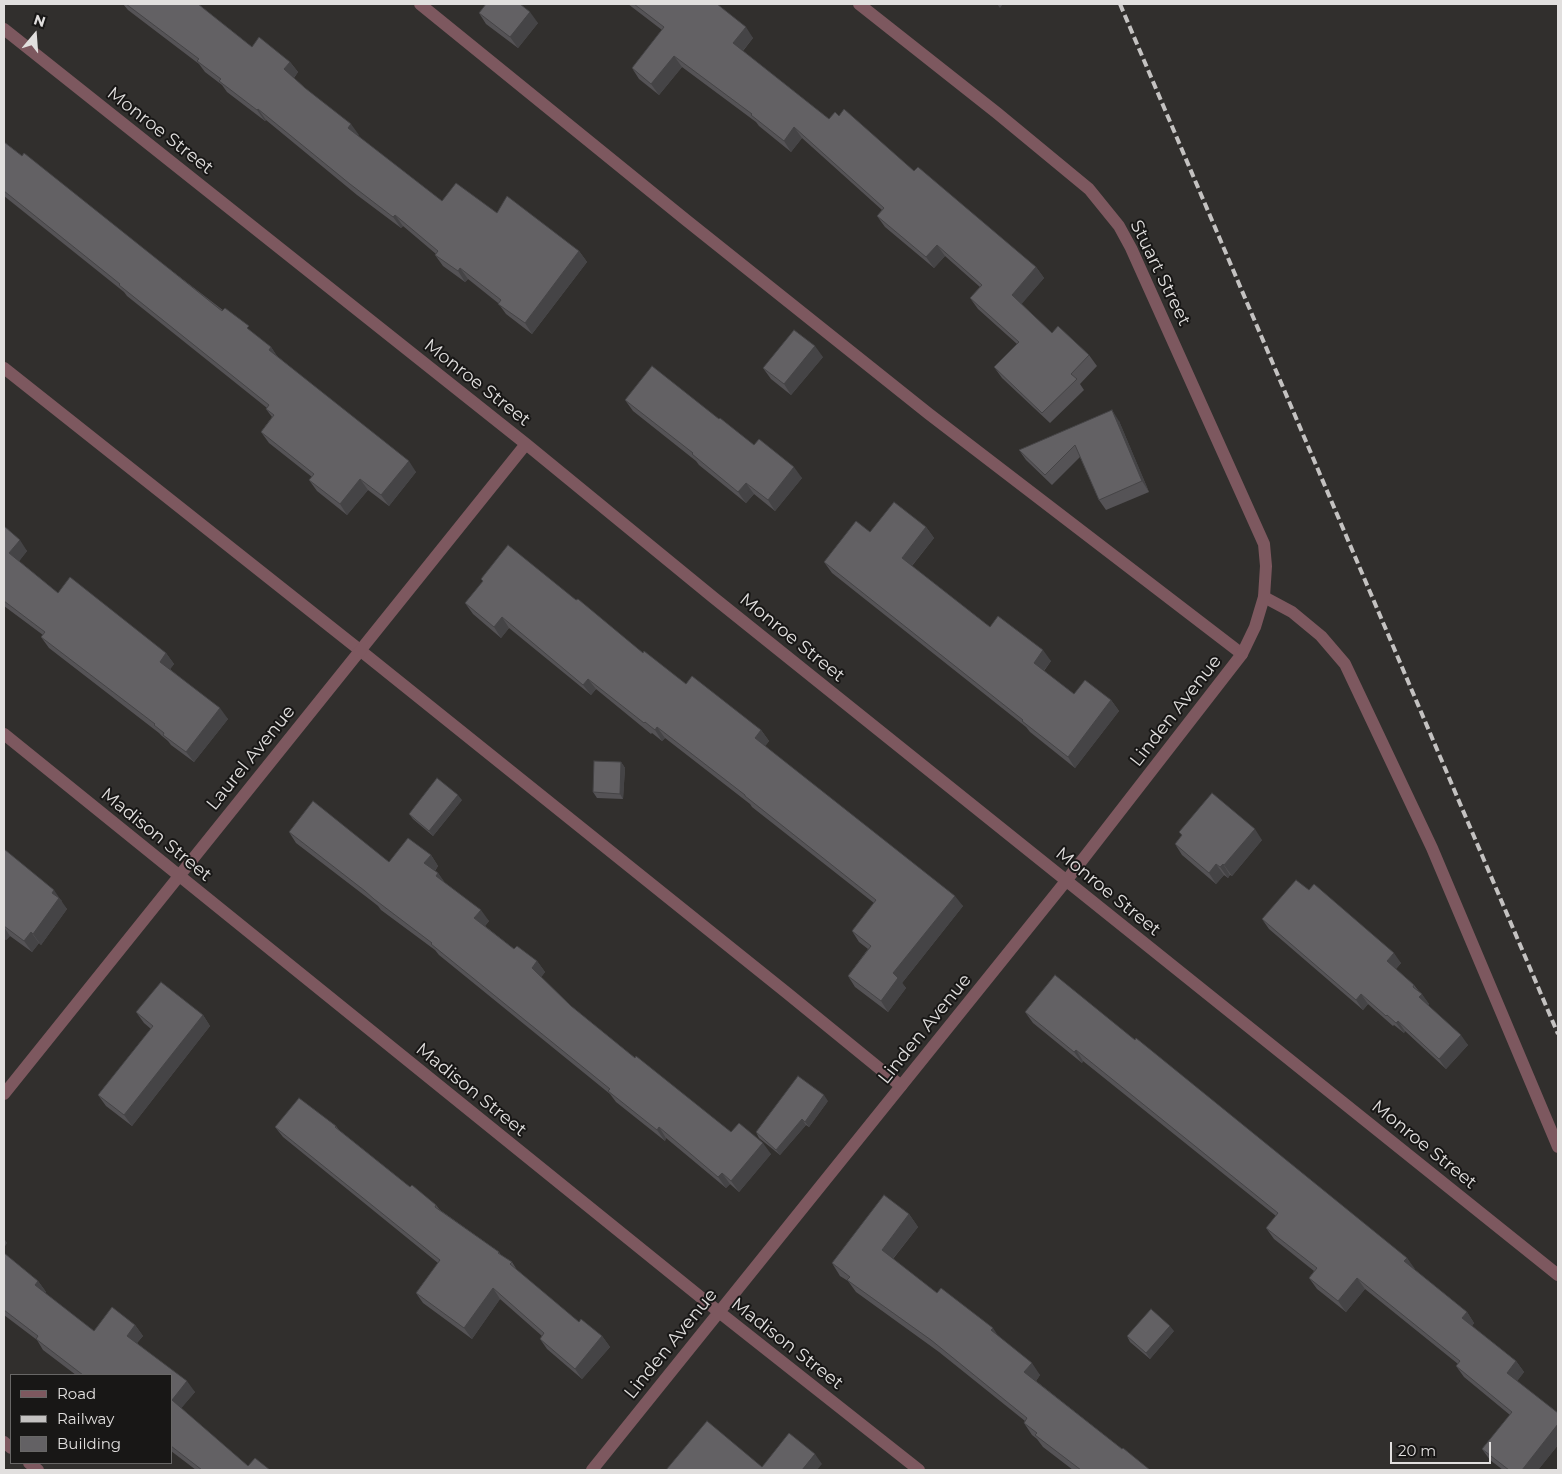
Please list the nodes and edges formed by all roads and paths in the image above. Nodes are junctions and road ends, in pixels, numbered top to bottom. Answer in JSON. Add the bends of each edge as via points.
{"nodes":[{"id":1,"x":420,"y":4,"type":"edge"},
{"id":2,"x":859,"y":4,"type":"edge"},
{"id":3,"x":4,"y":29,"type":"edge"},
{"id":4,"x":4,"y":368,"type":"edge"},
{"id":5,"x":526,"y":444,"type":"junction"},
{"id":6,"x":1264,"y":597,"type":"junction"},
{"id":7,"x":361,"y":651,"type":"junction"},
{"id":8,"x":1242,"y":654,"type":"junction"},
{"id":9,"x":4,"y":734,"type":"edge"},
{"id":10,"x":179,"y":876,"type":"junction"},
{"id":11,"x":1066,"y":881,"type":"junction"},
{"id":12,"x":901,"y":1086,"type":"junction"},
{"id":13,"x":4,"y":1094,"type":"edge"},
{"id":14,"x":1558,"y":1147,"type":"edge"},
{"id":15,"x":1558,"y":1275,"type":"edge"},
{"id":16,"x":718,"y":1312,"type":"junction"},
{"id":17,"x":592,"y":1470,"type":"edge"},
{"id":18,"x":918,"y":1470,"type":"edge"}],
"edges":[{"from":1,"to":8,"type":"street","via":[[929,414]]},
{"from":2,"to":6,"type":"street","name":"Stuart Street","via":[[1088,189],[1119,226],[1132,248],[1264,544]]},
{"from":3,"to":5,"type":"street","name":"Monroe Street"},
{"from":4,"to":7,"type":"street"},
{"from":5,"to":7,"type":"street","name":"Laurel Avenue"},
{"from":5,"to":11,"type":"street","name":"Monroe Street"},
{"from":6,"to":8,"type":"street","name":"Linden Avenue"},
{"from":6,"to":14,"type":"street","via":[[1292,612],[1321,636],[1345,664],[1432,848]]},
{"from":7,"to":10,"type":"street","name":"Laurel Avenue"},
{"from":7,"to":12,"type":"street"},
{"from":8,"to":11,"type":"street","name":"Linden Avenue"},
{"from":9,"to":10,"type":"street","name":"Madison Street"},
{"from":10,"to":13,"type":"street","name":"Laurel Avenue"},
{"from":10,"to":16,"type":"street","name":"Madison Street"},
{"from":11,"to":12,"type":"street","name":"Linden Avenue"},
{"from":11,"to":15,"type":"street","name":"Monroe Street"},
{"from":12,"to":16,"type":"street","name":"Linden Avenue"},
{"from":16,"to":17,"type":"street","name":"Linden Avenue"},
{"from":16,"to":18,"type":"street","name":"Madison Street"}]}
